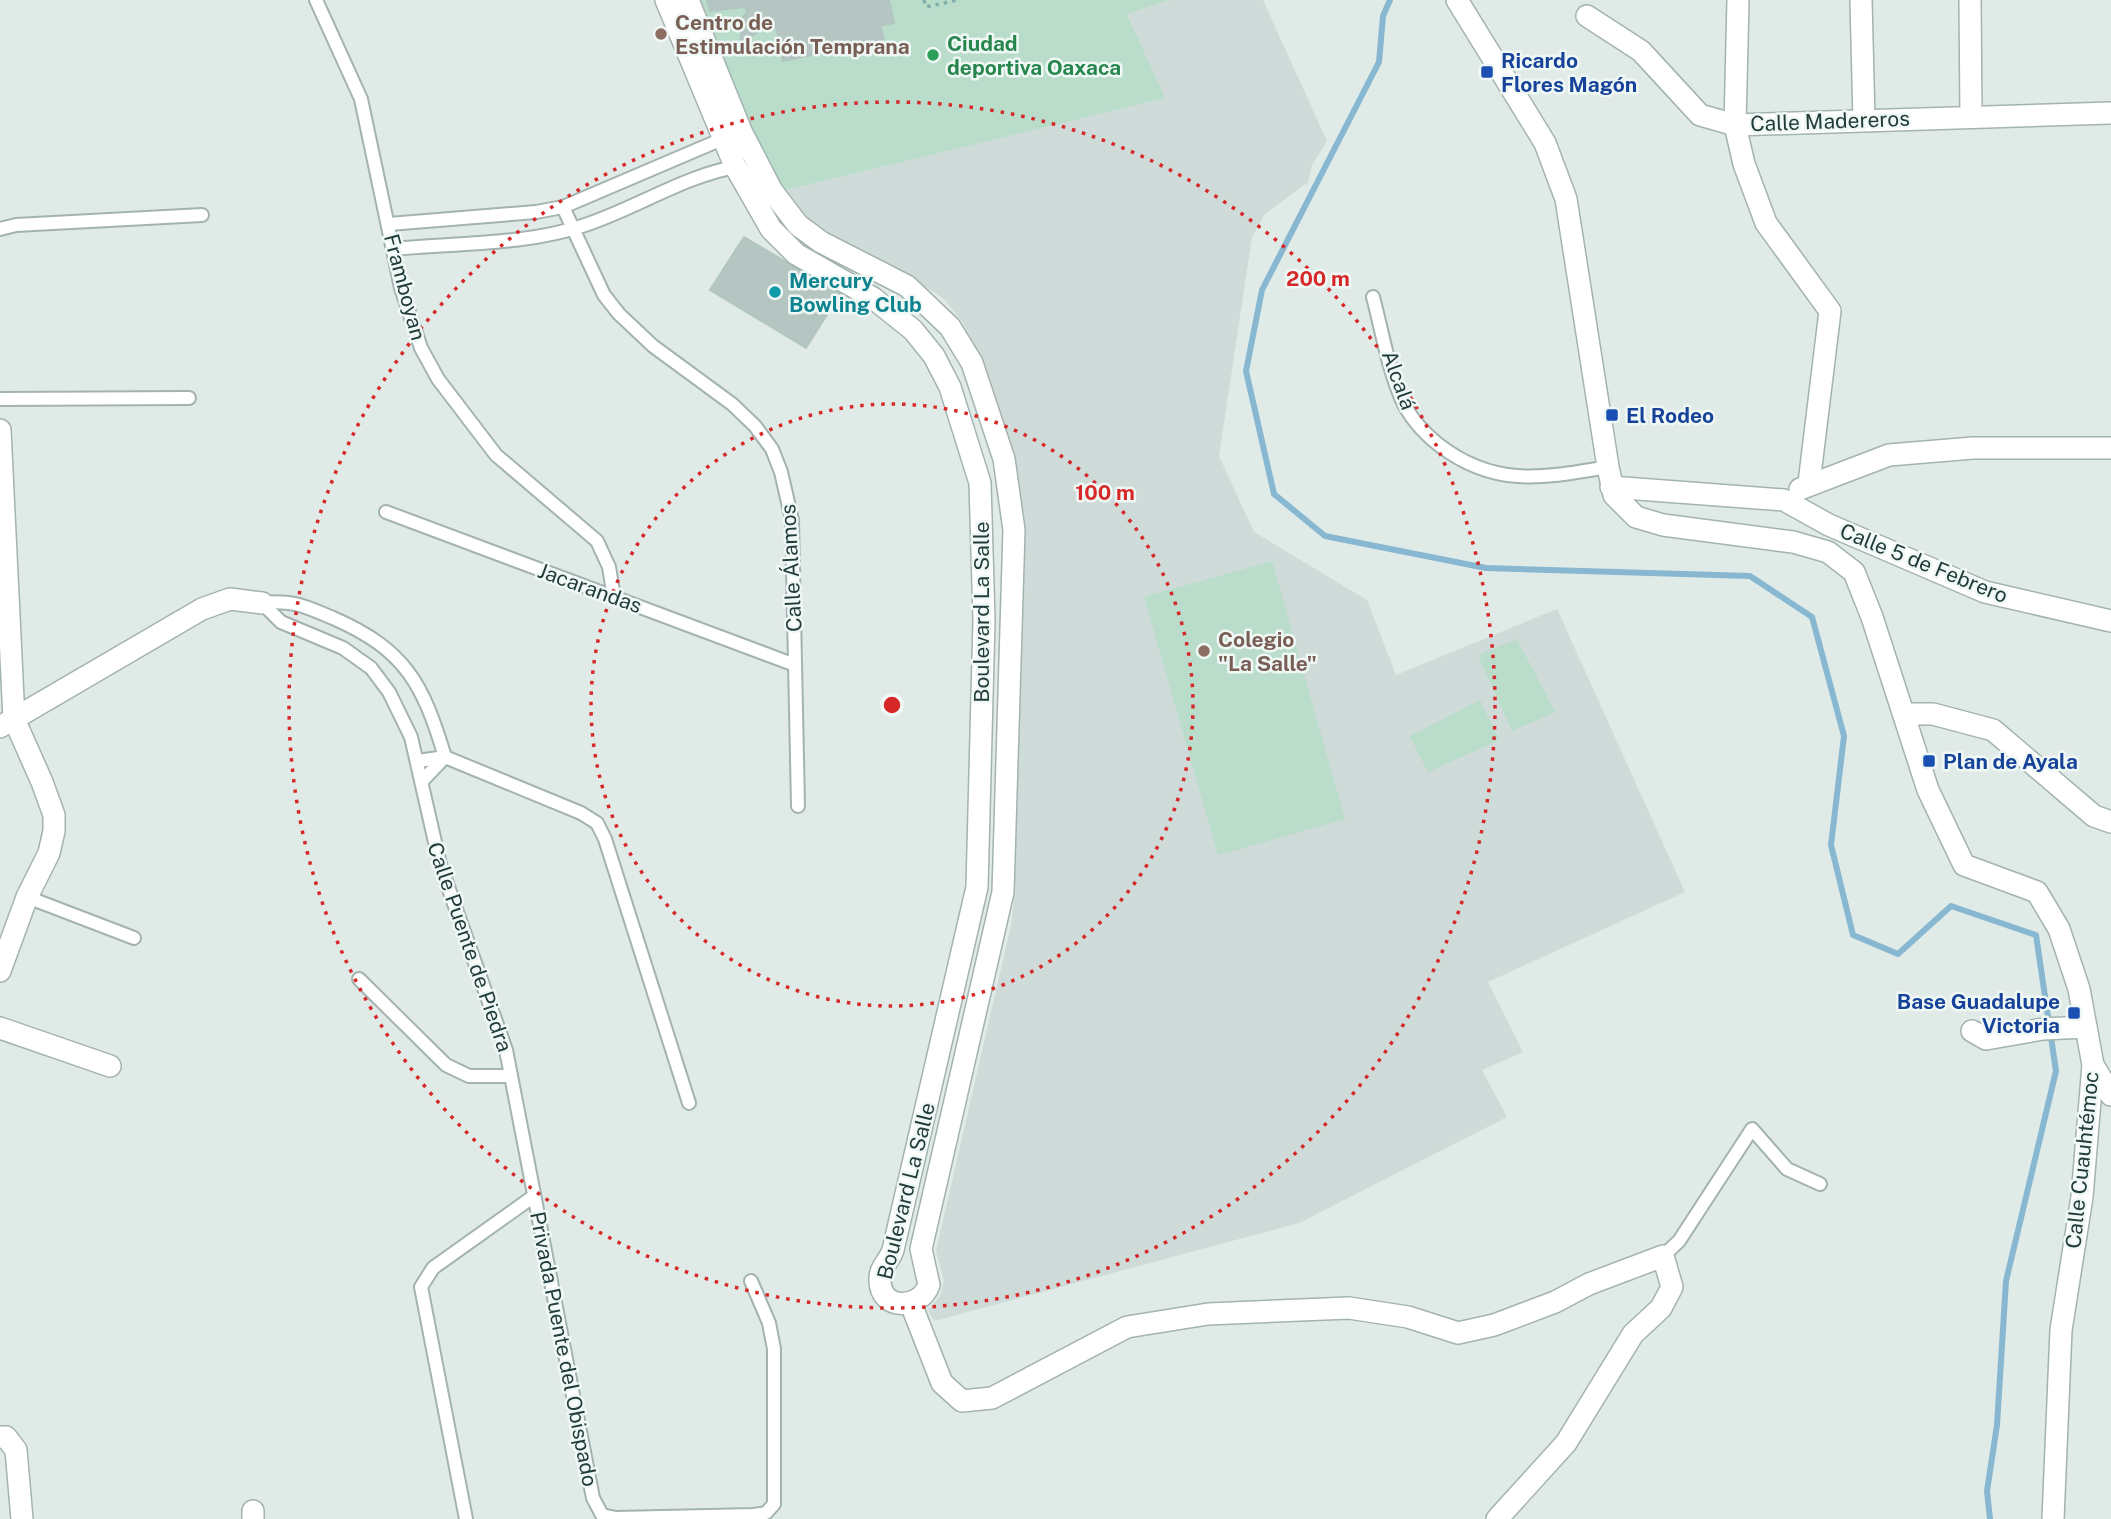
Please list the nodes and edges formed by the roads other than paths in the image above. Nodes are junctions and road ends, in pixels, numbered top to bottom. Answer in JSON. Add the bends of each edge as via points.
{"nodes":[{"id":1,"x":316,"y":0,"type":"edge"},
{"id":2,"x":666,"y":0,"type":"edge"},
{"id":3,"x":688,"y":0,"type":"edge"},
{"id":4,"x":1738,"y":0,"type":"edge"},
{"id":5,"x":1861,"y":0,"type":"edge"},
{"id":6,"x":1970,"y":0,"type":"edge"},
{"id":7,"x":1466,"y":3,"type":"edge"},
{"id":8,"x":1587,"y":16,"type":"dead end"},
{"id":9,"x":2111,"y":113,"type":"edge"},
{"id":10,"x":1971,"y":117,"type":"junction"},
{"id":11,"x":1864,"y":120,"type":"junction"},
{"id":12,"x":1735,"y":125,"type":"junction"},
{"id":13,"x":732,"y":135,"type":"junction"},
{"id":14,"x":746,"y":164,"type":"junction"},
{"id":15,"x":563,"y":207,"type":"junction"},
{"id":16,"x":202,"y":215,"type":"dead end"},
{"id":17,"x":389,"y":224,"type":"junction"},
{"id":18,"x":0,"y":229,"type":"edge"},
{"id":19,"x":573,"y":229,"type":"junction"},
{"id":20,"x":393,"y":249,"type":"junction"},
{"id":21,"x":1373,"y":297,"type":"dead end"},
{"id":22,"x":189,"y":397,"type":"dead end"},
{"id":23,"x":0,"y":399,"type":"edge"},
{"id":24,"x":0,"y":430,"type":"edge"},
{"id":25,"x":2111,"y":448,"type":"edge"},
{"id":26,"x":1609,"y":477,"type":"junction"},
{"id":27,"x":1809,"y":483,"type":"junction"},
{"id":28,"x":1784,"y":500,"type":"junction"},
{"id":29,"x":386,"y":512,"type":"dead end"},
{"id":30,"x":614,"y":597,"type":"junction"},
{"id":31,"x":261,"y":603,"type":"junction"},
{"id":32,"x":2111,"y":621,"type":"edge"},
{"id":33,"x":795,"y":665,"type":"junction"},
{"id":34,"x":1904,"y":714,"type":"junction"},
{"id":35,"x":7,"y":723,"type":"edge"},
{"id":36,"x":445,"y":757,"type":"junction"},
{"id":37,"x":418,"y":761,"type":"junction"},
{"id":38,"x":423,"y":780,"type":"junction"},
{"id":39,"x":798,"y":806,"type":"dead end"},
{"id":40,"x":2111,"y":822,"type":"edge"},
{"id":41,"x":27,"y":897,"type":"junction"},
{"id":42,"x":134,"y":938,"type":"dead end"},
{"id":43,"x":0,"y":971,"type":"edge"},
{"id":44,"x":359,"y":979,"type":"dead end"},
{"id":45,"x":2078,"y":1027,"type":"junction"},
{"id":46,"x":0,"y":1028,"type":"edge"},
{"id":47,"x":1972,"y":1031,"type":"dead end"},
{"id":48,"x":2093,"y":1065,"type":"junction"},
{"id":49,"x":110,"y":1066,"type":"dead end"},
{"id":50,"x":511,"y":1076,"type":"junction"},
{"id":51,"x":2111,"y":1095,"type":"edge"},
{"id":52,"x":689,"y":1102,"type":"dead end"},
{"id":53,"x":1820,"y":1184,"type":"dead end"},
{"id":54,"x":534,"y":1196,"type":"junction"},
{"id":55,"x":1663,"y":1256,"type":"junction"},
{"id":56,"x":751,"y":1281,"type":"dead end"},
{"id":57,"x":911,"y":1304,"type":"junction"},
{"id":58,"x":0,"y":1437,"type":"edge"},
{"id":59,"x":22,"y":1519,"type":"edge"},
{"id":60,"x":466,"y":1519,"type":"edge"},
{"id":61,"x":1497,"y":1519,"type":"edge"},
{"id":62,"x":2053,"y":1519,"type":"edge"}],
"edges":[{"from":1,"to":17,"type":"lane","name":"Framboyan","via":[[360,99]]},
{"from":2,"to":13,"type":"street","name":"Boulevard La Salle"},
{"from":3,"to":13,"type":"street","name":"Boulevard La Salle"},
{"from":4,"to":12,"type":"street"},
{"from":5,"to":11,"type":"street"},
{"from":6,"to":10,"type":"street"},
{"from":7,"to":26,"type":"street","via":[[1545,143],[1566,199]]},
{"from":8,"to":12,"type":"street","name":"Calle Madereros","via":[[1641,51],[1700,115]]},
{"from":9,"to":10,"type":"street","name":"Calle Madereros"},
{"from":10,"to":11,"type":"street","name":"Calle Madereros"},
{"from":11,"to":12,"type":"street","name":"Calle Madereros"},
{"from":12,"to":27,"type":"street","via":[[1766,223],[1830,311]]},
{"from":13,"to":14,"type":"street","name":"Boulevard La Salle"},
{"from":13,"to":15,"type":"lane"},
{"from":14,"to":19,"type":"lane","via":[[709,173]]},
{"from":14,"to":57,"type":"street","name":"Boulevard La Salle","via":[[771,229],[796,254],[873,298],[913,330],[934,356],[950,387],[980,483],[984,620],[976,887],[894,1250],[880,1275],[886,1296],[896,1303]]},
{"from":14,"to":57,"type":"street","name":"Boulevard La Salle","via":[[798,225],[821,242],[907,286],[950,327],[972,363],[1004,459],[1014,530],[1003,892],[921,1249],[929,1285]]},
{"from":15,"to":17,"type":"lane"},
{"from":15,"to":19,"type":"lane","name":"Calle Álamos"},
{"from":16,"to":18,"type":"lane"},
{"from":17,"to":20,"type":"lane","name":"Framboyan"},
{"from":19,"to":20,"type":"lane"},
{"from":19,"to":33,"type":"lane","name":"Calle Álamos","via":[[604,295],[619,314],[653,346],[732,404],[772,449],[792,520]]},
{"from":20,"to":30,"type":"lane","name":"Framboyan","via":[[414,329],[438,379],[496,455],[597,541],[609,566]]},
{"from":21,"to":26,"type":"lane","name":"Alcalá","via":[[1403,402],[1445,450],[1472,466],[1506,476]]},
{"from":22,"to":23,"type":"lane"},
{"from":24,"to":35,"type":"street"},
{"from":25,"to":27,"type":"street","via":[[1973,448],[1889,455]]},
{"from":26,"to":28,"type":"street"},
{"from":26,"to":34,"type":"street","name":"Calle Cuauhtémoc","via":[[1619,504],[1648,521],[1793,542],[1828,552],[1854,572]]},
{"from":27,"to":28,"type":"street"},
{"from":28,"to":32,"type":"street","name":"Calle 5 de Febrero","via":[[1829,525],[1985,592]]},
{"from":29,"to":30,"type":"lane","name":"Jacarandas"},
{"from":30,"to":33,"type":"lane","name":"Jacarandas"},
{"from":31,"to":35,"type":"street","via":[[230,599],[202,609]]},
{"from":31,"to":36,"type":"lane","via":[[290,601],[352,626],[390,652],[422,691]]},
{"from":31,"to":37,"type":"lane","name":"Calle Puente de Piedra","via":[[281,622],[343,648],[371,668],[400,712]]},
{"from":33,"to":39,"type":"lane","name":"Calle Álamos"},
{"from":34,"to":40,"type":"street","via":[[1934,714],[1993,730],[2094,816]]},
{"from":34,"to":45,"type":"street","name":"Calle Cuauhtémoc","via":[[1928,790],[1964,864],[2037,892],[2059,929],[2079,989]]},
{"from":35,"to":41,"type":"street","via":[[54,815],[49,853]]},
{"from":36,"to":37,"type":"lane"},
{"from":36,"to":38,"type":"lane"},
{"from":36,"to":52,"type":"lane","via":[[597,823]]},
{"from":37,"to":38,"type":"lane","name":"Calle Puente de Piedra"},
{"from":38,"to":50,"type":"lane","name":"Calle Puente de Piedra","via":[[437,853],[501,1032]]},
{"from":41,"to":42,"type":"lane"},
{"from":41,"to":43,"type":"street"},
{"from":44,"to":50,"type":"lane","via":[[458,1073]]},
{"from":45,"to":47,"type":"street","via":[[1986,1039]]},
{"from":45,"to":48,"type":"street","name":"Calle Cuauhtémoc"},
{"from":46,"to":49,"type":"street"},
{"from":48,"to":51,"type":"street"},
{"from":48,"to":62,"type":"street","name":"Calle Cuauhtémoc","via":[[2082,1197],[2061,1329]]},
{"from":50,"to":54,"type":"lane","name":"Calle Puente de Piedra"},
{"from":53,"to":55,"type":"lane","via":[[1787,1169],[1752,1129],[1679,1241]]},
{"from":54,"to":56,"type":"lane","name":"Privada Puente del Obispado","via":[[593,1498],[602,1515],[754,1515],[771,1509],[776,1498],[774,1349]]},
{"from":54,"to":60,"type":"lane","via":[[433,1268],[421,1287]]},
{"from":55,"to":57,"type":"street","name":"Boulevard La Salle","via":[[1519,1316],[1458,1333],[1408,1317],[1349,1308],[1208,1314],[1127,1327],[977,1402],[962,1401],[942,1383]]},
{"from":55,"to":61,"type":"street","via":[[1672,1287],[1661,1308],[1633,1334],[1566,1443]]},
{"from":58,"to":59,"type":"street","via":[[6,1437],[16,1450]]}]}
